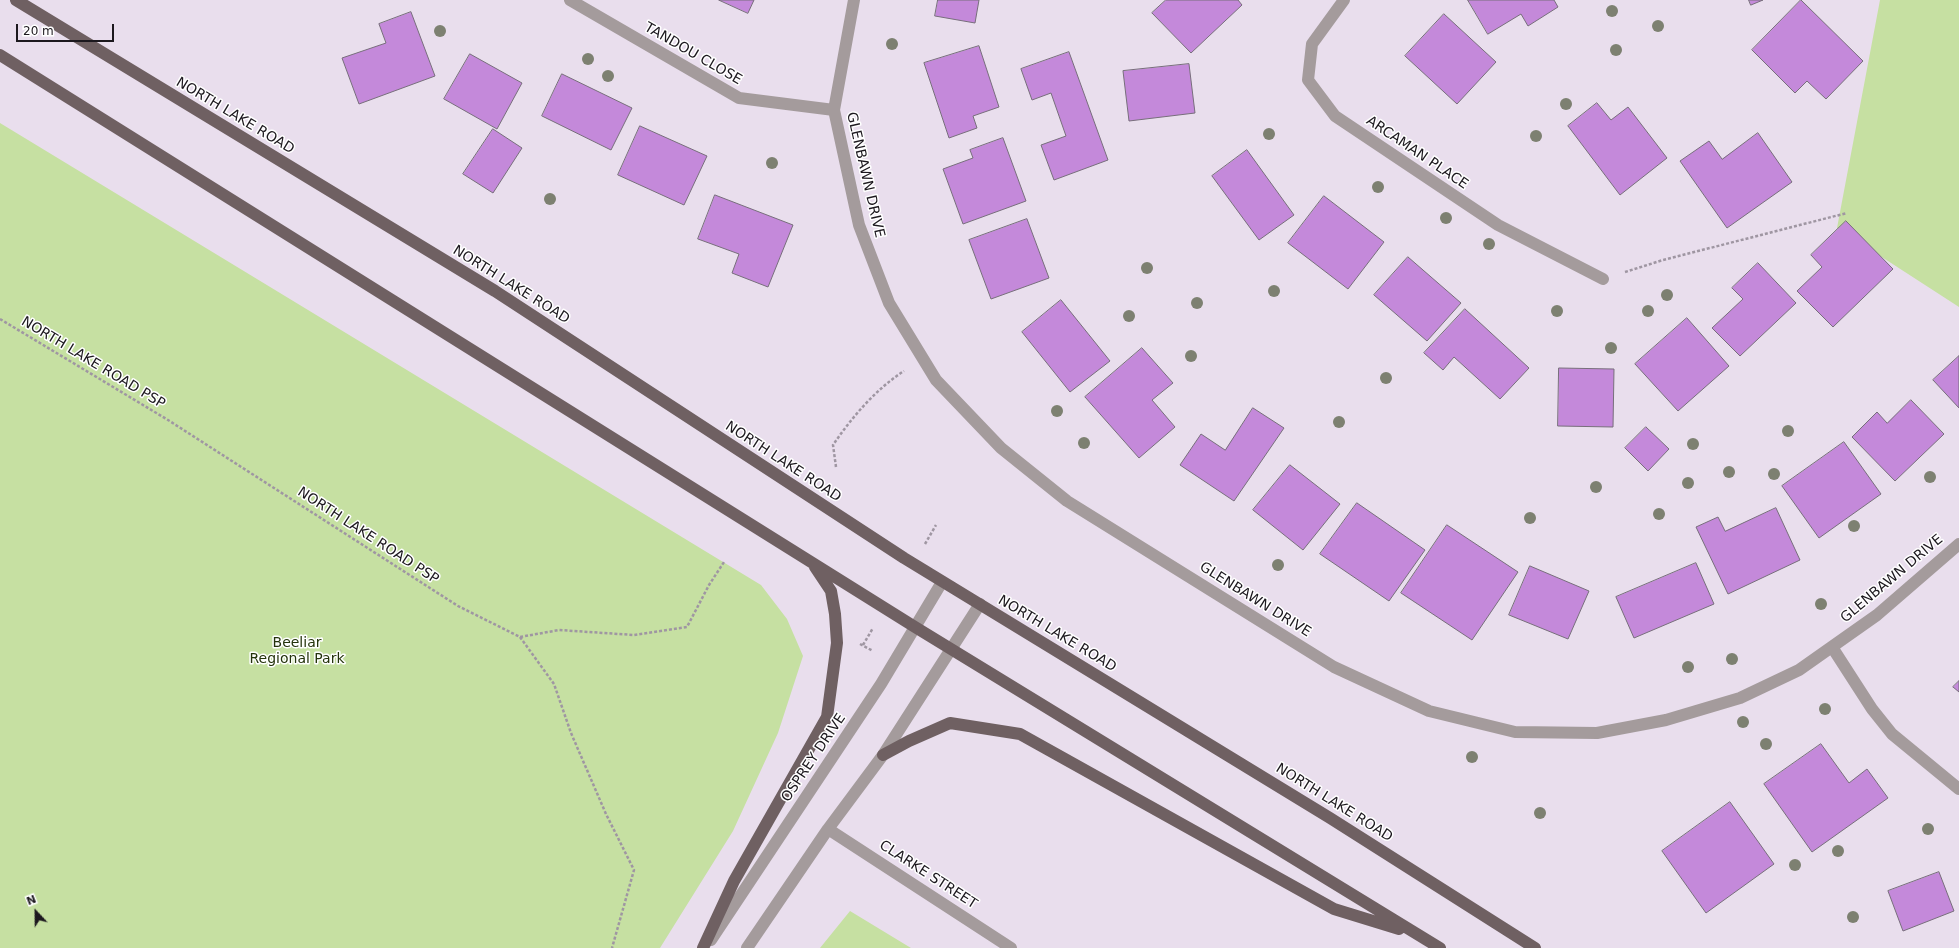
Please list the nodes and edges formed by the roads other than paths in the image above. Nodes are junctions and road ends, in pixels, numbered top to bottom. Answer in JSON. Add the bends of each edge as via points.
{"nodes":[{"id":1,"x":16,"y":0,"type":"edge"},
{"id":2,"x":570,"y":0,"type":"edge"},
{"id":3,"x":854,"y":0,"type":"edge"},
{"id":4,"x":1344,"y":0,"type":"edge"},
{"id":5,"x":0,"y":55,"type":"edge"},
{"id":6,"x":834,"y":110,"type":"junction"},
{"id":7,"x":1603,"y":279,"type":"road end"},
{"id":8,"x":1959,"y":544,"type":"edge"},
{"id":9,"x":811,"y":562,"type":"junction"},
{"id":10,"x":942,"y":582,"type":"junction"},
{"id":11,"x":980,"y":604,"type":"junction"},
{"id":12,"x":915,"y":627,"type":"junction"},
{"id":13,"x":1832,"y":647,"type":"junction"},
{"id":14,"x":951,"y":649,"type":"junction"},
{"id":15,"x":883,"y":755,"type":"junction"},
{"id":16,"x":1959,"y":788,"type":"edge"},
{"id":17,"x":828,"y":829,"type":"junction"},
{"id":18,"x":1418,"y":935,"type":"junction"},
{"id":19,"x":704,"y":948,"type":"edge"},
{"id":20,"x":746,"y":948,"type":"edge"},
{"id":21,"x":1011,"y":948,"type":"edge"},
{"id":22,"x":1440,"y":948,"type":"edge"},
{"id":23,"x":1535,"y":948,"type":"edge"}],
"edges":[{"from":1,"to":10,"type":"main road","name":"NORTH LAKE ROAD","via":[[495,291]]},
{"from":2,"to":6,"type":"street","name":"TANDOU CLOSE","via":[[739,98]]},
{"from":3,"to":6,"type":"street","name":"GLENBAWN DRIVE"},
{"from":4,"to":7,"type":"street","name":"ARCAMAN PLACE","via":[[1312,44],[1308,80],[1335,116],[1498,225]]},
{"from":5,"to":9,"type":"main road"},
{"from":6,"to":13,"type":"street","name":"GLENBAWN DRIVE","via":[[859,225],[889,304],[936,380],[1001,448],[1067,501],[1334,667],[1429,711],[1515,732],[1597,733],[1666,720],[1740,698],[1799,670]]},
{"from":8,"to":13,"type":"street","name":"GLENBAWN DRIVE","via":[[1877,615]]},
{"from":9,"to":12,"type":"main road"},
{"from":9,"to":19,"type":"main road","via":[[831,591],[835,614],[837,643],[827,717],[734,881]]},
{"from":10,"to":11,"type":"main road","name":"NORTH LAKE ROAD"},
{"from":10,"to":12,"type":"street","name":"OSPREY DRIVE"},
{"from":11,"to":14,"type":"street"},
{"from":11,"to":23,"type":"main road","name":"NORTH LAKE ROAD","via":[[1330,818]]},
{"from":12,"to":14,"type":"main road"},
{"from":12,"to":19,"type":"street","name":"OSPREY DRIVE","via":[[881,684]]},
{"from":13,"to":16,"type":"street","via":[[1872,709],[1892,734]]},
{"from":14,"to":15,"type":"street"},
{"from":14,"to":18,"type":"main road"},
{"from":15,"to":17,"type":"street"},
{"from":15,"to":18,"type":"main road","via":[[950,723],[1020,734],[1334,909]]},
{"from":17,"to":20,"type":"street"},
{"from":17,"to":21,"type":"street","name":"CLARKE STREET"},
{"from":18,"to":22,"type":"main road"}]}
